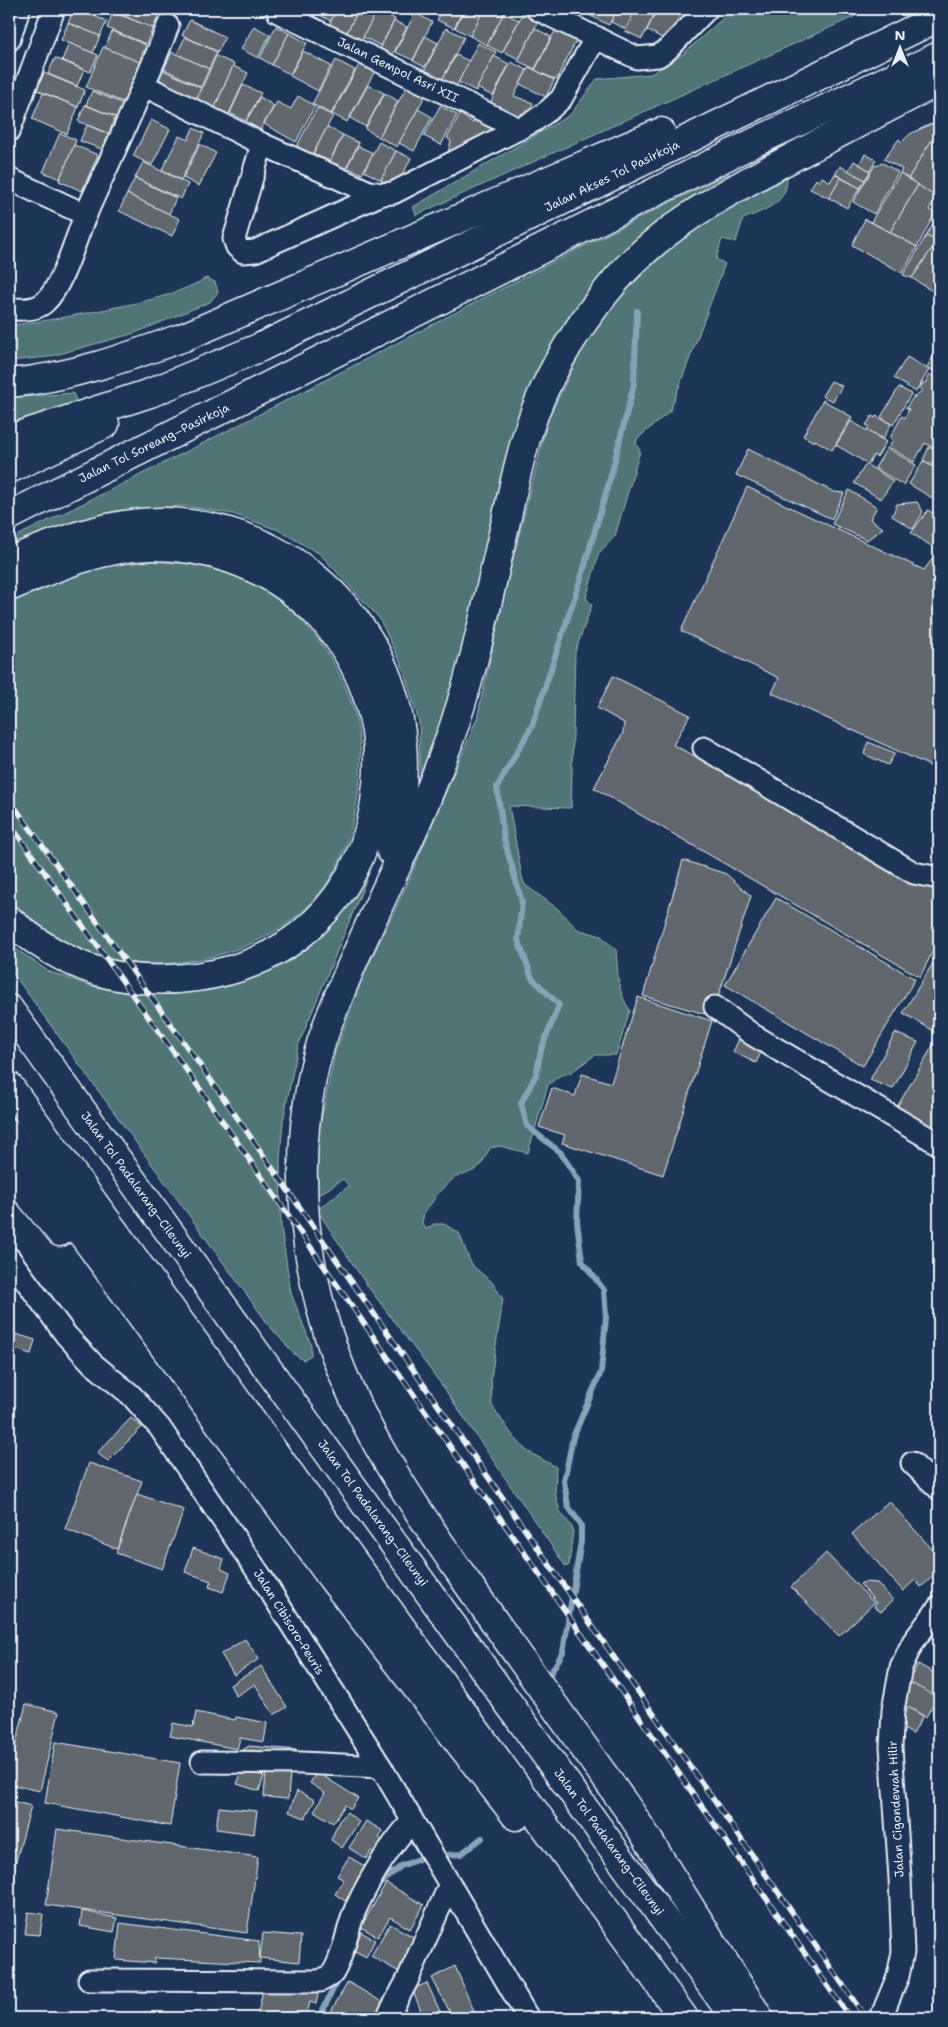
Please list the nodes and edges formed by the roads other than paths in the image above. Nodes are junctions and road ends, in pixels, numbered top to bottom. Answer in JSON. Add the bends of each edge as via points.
{"nodes":[{"id":1,"x":19,"y":9,"type":"edge"},
{"id":2,"x":54,"y":9,"type":"edge"},
{"id":3,"x":537,"y":9,"type":"edge"},
{"id":4,"x":707,"y":9,"type":"edge"},
{"id":5,"x":278,"y":12,"type":"dead end"},
{"id":6,"x":939,"y":15,"type":"edge"},
{"id":7,"x":168,"y":26,"type":"dead end"},
{"id":8,"x":596,"y":37,"type":"junction"},
{"id":9,"x":9,"y":40,"type":"edge"},
{"id":10,"x":939,"y":56,"type":"edge"},
{"id":11,"x":939,"y":81,"type":"edge"},
{"id":12,"x":144,"y":86,"type":"junction"},
{"id":13,"x":519,"y":129,"type":"junction"},
{"id":14,"x":9,"y":131,"type":"edge"},
{"id":15,"x":262,"y":144,"type":"junction"},
{"id":16,"x":9,"y":179,"type":"edge"},
{"id":17,"x":382,"y":194,"type":"junction"},
{"id":18,"x":86,"y":215,"type":"junction"},
{"id":19,"x":9,"y":309,"type":"edge"},
{"id":20,"x":285,"y":335,"type":"junction"},
{"id":21,"x":9,"y":383,"type":"edge"},
{"id":22,"x":9,"y":440,"type":"edge"},
{"id":23,"x":9,"y":469,"type":"edge"},
{"id":24,"x":9,"y":516,"type":"edge"},
{"id":25,"x":9,"y":561,"type":"edge"},
{"id":26,"x":9,"y":587,"type":"edge"},
{"id":27,"x":704,"y":748,"type":"dead end"},
{"id":28,"x":939,"y":878,"type":"edge"},
{"id":29,"x":9,"y":920,"type":"edge"},
{"id":30,"x":362,"y":941,"type":"junction"},
{"id":31,"x":715,"y":1008,"type":"dead end"},
{"id":32,"x":9,"y":1009,"type":"edge"},
{"id":33,"x":9,"y":1086,"type":"edge"},
{"id":34,"x":9,"y":1133,"type":"edge"},
{"id":35,"x":939,"y":1144,"type":"edge"},
{"id":36,"x":9,"y":1170,"type":"edge"},
{"id":37,"x":9,"y":1258,"type":"edge"},
{"id":38,"x":240,"y":1452,"type":"junction"},
{"id":39,"x":912,"y":1463,"type":"dead end"},
{"id":40,"x":939,"y":1489,"type":"edge"},
{"id":41,"x":939,"y":1607,"type":"edge"},
{"id":42,"x":202,"y":1762,"type":"dead end"},
{"id":43,"x":381,"y":1767,"type":"junction"},
{"id":44,"x":417,"y":1829,"type":"junction"},
{"id":45,"x":447,"y":1879,"type":"junction"},
{"id":46,"x":652,"y":1974,"type":"junction"},
{"id":47,"x":89,"y":1980,"type":"dead end"},
{"id":48,"x":387,"y":2018,"type":"edge"},
{"id":49,"x":528,"y":2018,"type":"edge"},
{"id":50,"x":684,"y":2018,"type":"edge"},
{"id":51,"x":735,"y":2018,"type":"edge"},
{"id":52,"x":759,"y":2018,"type":"edge"},
{"id":53,"x":879,"y":2018,"type":"edge"}],
"edges":[{"from":1,"to":9,"type":"street"},
{"from":2,"to":14,"type":"street"},
{"from":3,"to":8,"type":"street"},
{"from":4,"to":8,"type":"street","via":[[658,56],[637,58]]},
{"from":5,"to":13,"type":"street","name":"Jalan Gempol Asri XII"},
{"from":6,"to":20,"type":"highway","name":"Jalan Akses Tol Pasirkoja"},
{"from":6,"to":21,"type":"highway","via":[[184,337],[102,364]]},
{"from":7,"to":12,"type":"street"},
{"from":8,"to":13,"type":"street","via":[[561,99]]},
{"from":10,"to":24,"type":"highway","name":"Jalan Tol Soreang–Pasirkoja","via":[[755,142]]},
{"from":11,"to":30,"type":"highway","via":[[692,215],[639,256],[582,325],[543,392],[529,432],[469,676],[446,750]]},
{"from":12,"to":15,"type":"street"},
{"from":12,"to":18,"type":"street"},
{"from":13,"to":17,"type":"street","via":[[393,192]]},
{"from":15,"to":17,"type":"street","via":[[369,192]]},
{"from":15,"to":17,"type":"street","via":[[234,239],[243,252],[255,251]]},
{"from":16,"to":18,"type":"street"},
{"from":18,"to":19,"type":"street","via":[[50,297],[35,308]]},
{"from":20,"to":22,"type":"highway","via":[[168,386]]},
{"from":20,"to":23,"type":"highway"},
{"from":25,"to":30,"type":"highway","via":[[106,528],[145,523],[192,524],[256,540],[312,574],[334,595],[355,619],[381,664],[398,714],[402,748],[403,777],[396,833]]},
{"from":26,"to":29,"type":"highway","via":[[80,559],[148,546],[213,553],[244,563],[276,579],[302,598],[327,623],[346,649],[370,704],[378,764],[371,824],[363,850],[337,898],[296,938],[241,968],[177,980],[111,975],[54,954]]},
{"from":27,"to":28,"type":"street","via":[[914,873]]},
{"from":30,"to":52,"type":"highway","via":[[336,1000],[318,1053],[303,1143],[307,1236],[318,1294],[346,1383],[400,1482],[541,1689],[629,1810]]},
{"from":31,"to":35,"type":"street","via":[[753,1035]]},
{"from":32,"to":51,"type":"highway","name":"Jalan Tol Padalarang–Cileunyi"},
{"from":33,"to":46,"type":"highway"},
{"from":34,"to":38,"type":"highway"},
{"from":36,"to":38,"type":"highway"},
{"from":37,"to":43,"type":"street","name":"Jalan Cibisoro-Peuris","via":[[66,1335],[93,1364],[131,1395],[160,1428],[260,1575]]},
{"from":38,"to":46,"type":"highway","via":[[458,1743],[554,1864]]},
{"from":39,"to":40,"type":"street"},
{"from":41,"to":53,"type":"street","name":"Jalan Cigondewah Hilir","via":[[913,1642],[901,1667],[893,1710],[891,1747],[903,1952],[898,1976]]},
{"from":42,"to":43,"type":"street"},
{"from":43,"to":44,"type":"street","name":"Jalan Cibisoro-Peuris"},
{"from":44,"to":45,"type":"street","name":"Jalan Cibisoro-Peuris"},
{"from":44,"to":47,"type":"street","via":[[392,1844],[356,1909],[332,1974],[320,1981]]},
{"from":45,"to":48,"type":"street","via":[[407,1982]]},
{"from":45,"to":49,"type":"street","name":"Jalan Cibisoro-Peuris"},
{"from":46,"to":50,"type":"highway"}]}
